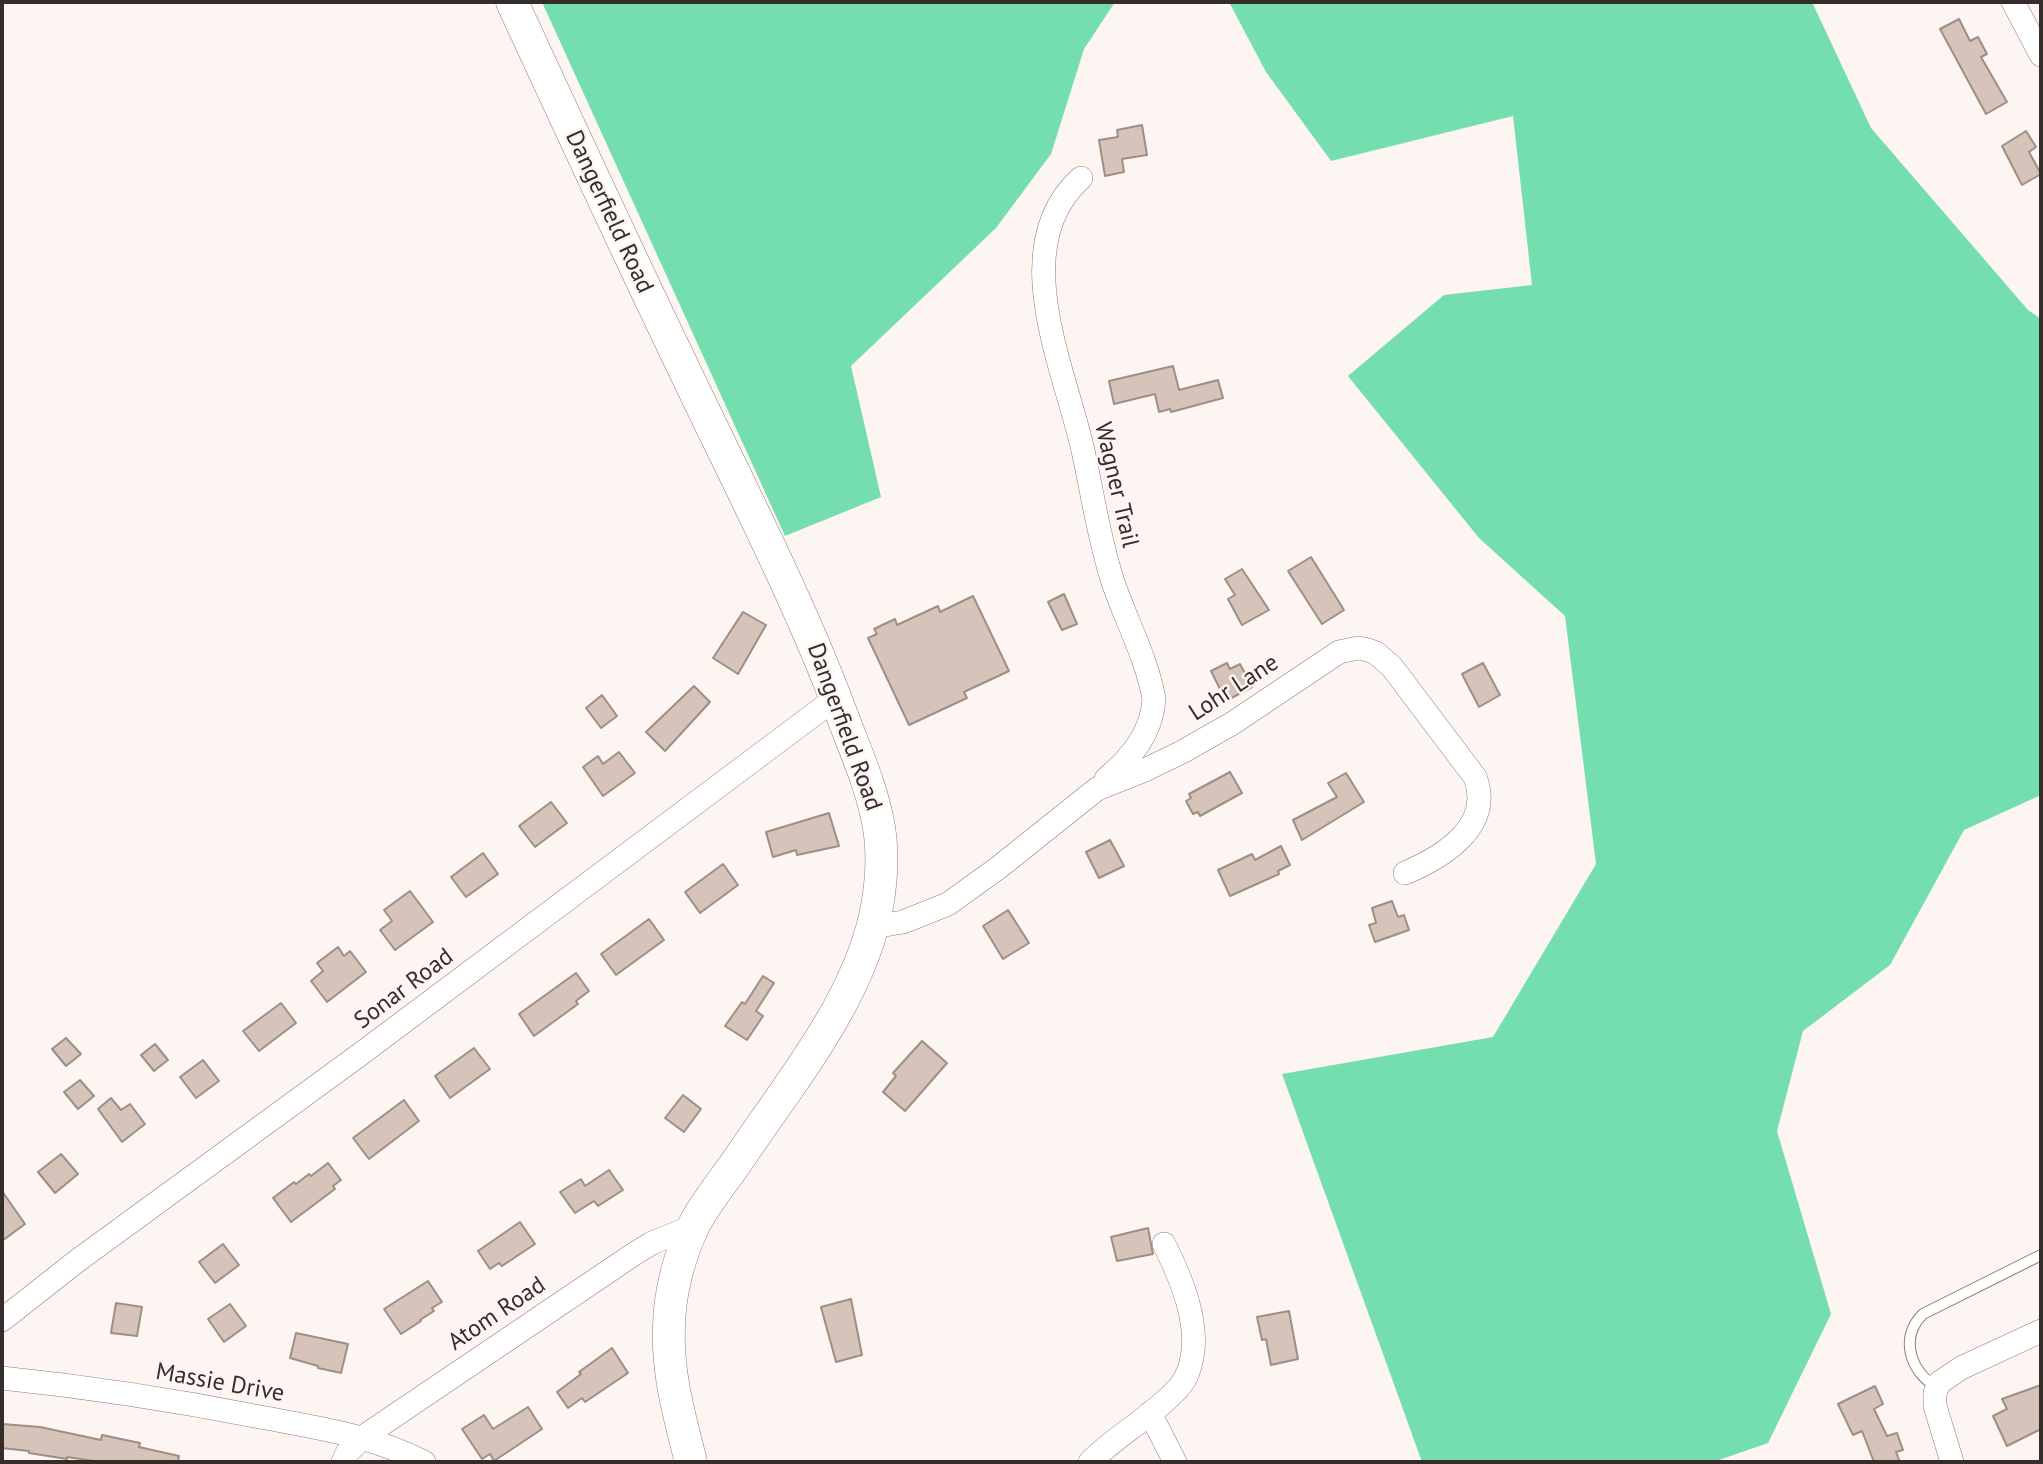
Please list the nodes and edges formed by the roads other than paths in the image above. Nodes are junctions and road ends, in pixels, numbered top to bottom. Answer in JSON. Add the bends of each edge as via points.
{"nodes":[{"id":1,"x":512,"y":2,"type":"edge"},
{"id":2,"x":2013,"y":2,"type":"edge"},
{"id":3,"x":2041,"y":55,"type":"edge"},
{"id":4,"x":1081,"y":178,"type":"dead end"},
{"id":5,"x":836,"y":698,"type":"junction"},
{"id":6,"x":1097,"y":789,"type":"junction"},
{"id":7,"x":1405,"y":873,"type":"dead end"},
{"id":8,"x":873,"y":926,"type":"junction"},
{"id":9,"x":694,"y":1226,"type":"junction"},
{"id":10,"x":1164,"y":1244,"type":"dead end"},
{"id":11,"x":2041,"y":1255,"type":"edge"},
{"id":12,"x":2,"y":1320,"type":"edge"},
{"id":13,"x":2041,"y":1331,"type":"edge"},
{"id":14,"x":2,"y":1378,"type":"edge"},
{"id":15,"x":1937,"y":1387,"type":"junction"},
{"id":16,"x":1150,"y":1413,"type":"junction"},
{"id":17,"x":363,"y":1437,"type":"junction"},
{"id":18,"x":343,"y":1462,"type":"edge"},
{"id":19,"x":424,"y":1462,"type":"edge"},
{"id":20,"x":691,"y":1462,"type":"edge"},
{"id":21,"x":1090,"y":1462,"type":"edge"},
{"id":22,"x":1175,"y":1462,"type":"edge"},
{"id":23,"x":1952,"y":1462,"type":"edge"}],
"edges":[{"from":1,"to":5,"type":"street","name":"Dangerfield Road","via":[[811,634]]},
{"from":2,"to":3,"type":"street"},
{"from":4,"to":6,"type":"street","name":"Wagner Trail","via":[[1060,200],[1047,236],[1049,321],[1084,453],[1099,536],[1154,699],[1149,727],[1136,749]]},
{"from":5,"to":8,"type":"street","name":"Dangerfield Road","via":[[878,819],[881,875]]},
{"from":5,"to":12,"type":"street","name":"Sonar Road"},
{"from":6,"to":7,"type":"street","name":"Lohr Lane","via":[[1145,771],[1233,723],[1339,652],[1368,650],[1401,677],[1480,790],[1475,816],[1455,844]]},
{"from":6,"to":8,"type":"street","name":"Lohr Lane","via":[[948,904],[922,916]]},
{"from":8,"to":9,"type":"street","name":"Dangerfield Road","via":[[850,986],[819,1040]]},
{"from":9,"to":17,"type":"street","name":"Atom Road","via":[[634,1254]]},
{"from":9,"to":20,"type":"street","name":"Dangerfield Road","via":[[673,1290],[668,1326],[674,1390]]},
{"from":10,"to":16,"type":"street","via":[[1190,1314],[1193,1357],[1185,1379]]},
{"from":11,"to":15,"type":"lane","via":[[1913,1323],[1909,1348],[1924,1380]]},
{"from":13,"to":15,"type":"street","via":[[1961,1368]]},
{"from":14,"to":17,"type":"street","name":"Massie Drive","via":[[177,1401]]},
{"from":15,"to":23,"type":"street","via":[[1935,1406]]},
{"from":16,"to":21,"type":"street"},
{"from":16,"to":22,"type":"street"},
{"from":17,"to":18,"type":"street","name":"Atom Road"},
{"from":17,"to":19,"type":"street","name":"Massie Drive"}]}
